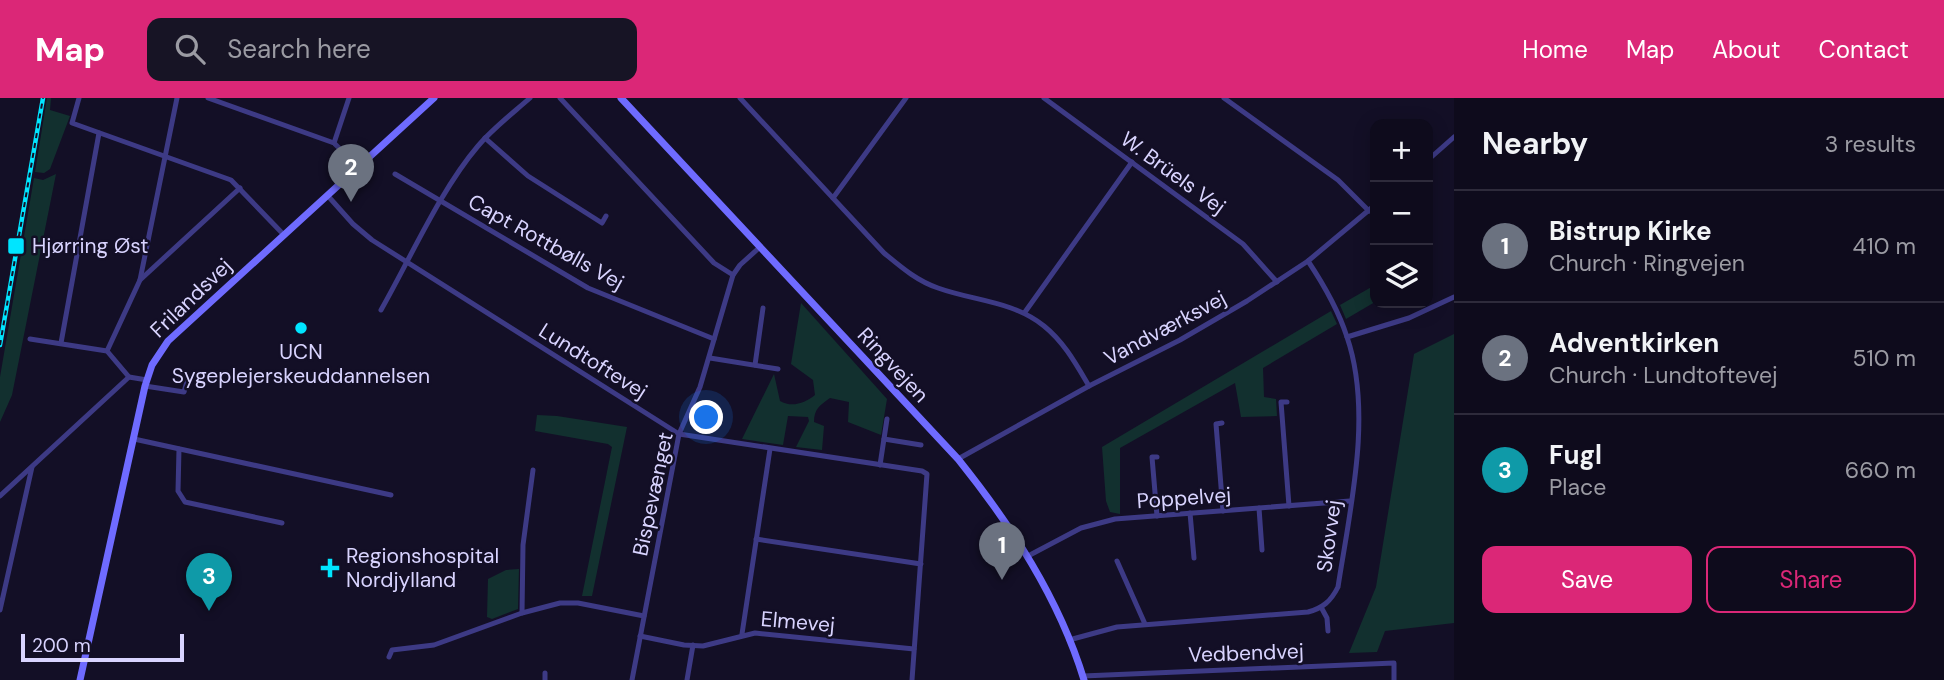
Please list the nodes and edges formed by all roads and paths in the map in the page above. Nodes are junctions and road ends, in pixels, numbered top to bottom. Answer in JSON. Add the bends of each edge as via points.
{"nodes":[{"id":1,"x":79,"y":98,"type":"edge"},
{"id":2,"x":177,"y":98,"type":"edge"},
{"id":3,"x":208,"y":98,"type":"edge"},
{"id":4,"x":349,"y":98,"type":"edge"},
{"id":5,"x":434,"y":98,"type":"edge"},
{"id":6,"x":530,"y":98,"type":"edge"},
{"id":7,"x":560,"y":98,"type":"edge"},
{"id":8,"x":620,"y":98,"type":"edge"},
{"id":9,"x":740,"y":98,"type":"edge"},
{"id":10,"x":906,"y":98,"type":"edge"},
{"id":11,"x":1044,"y":98,"type":"edge"},
{"id":12,"x":1224,"y":98,"type":"edge"},
{"id":13,"x":99,"y":133,"type":"junction"},
{"id":14,"x":1454,"y":137,"type":"edge"},
{"id":15,"x":485,"y":138,"type":"junction"},
{"id":16,"x":334,"y":143,"type":"junction"},
{"id":17,"x":165,"y":156,"type":"junction"},
{"id":18,"x":1433,"y":156,"type":"edge"},
{"id":19,"x":1132,"y":162,"type":"junction"},
{"id":20,"x":358,"y":167,"type":"junction"},
{"id":21,"x":395,"y":174,"type":"dead end"},
{"id":22,"x":240,"y":188,"type":"junction"},
{"id":23,"x":328,"y":196,"type":"junction"},
{"id":24,"x":833,"y":198,"type":"junction"},
{"id":25,"x":442,"y":201,"type":"junction"},
{"id":26,"x":1369,"y":211,"type":"joint"},
{"id":27,"x":606,"y":216,"type":"dead end"},
{"id":28,"x":284,"y":235,"type":"junction"},
{"id":29,"x":760,"y":247,"type":"junction"},
{"id":30,"x":145,"y":260,"type":"junction"},
{"id":31,"x":1308,"y":261,"type":"junction"},
{"id":32,"x":407,"y":262,"type":"junction"},
{"id":33,"x":157,"y":266,"type":"junction"},
{"id":34,"x":733,"y":275,"type":"junction"},
{"id":35,"x":140,"y":280,"type":"junction"},
{"id":36,"x":1277,"y":282,"type":"junction"},
{"id":37,"x":1454,"y":297,"type":"edge"},
{"id":38,"x":763,"y":308,"type":"dead end"},
{"id":39,"x":381,"y":310,"type":"dead end"},
{"id":40,"x":1024,"y":312,"type":"junction"},
{"id":41,"x":1347,"y":337,"type":"junction"},
{"id":42,"x":30,"y":339,"type":"dead end"},
{"id":43,"x":714,"y":339,"type":"junction"},
{"id":44,"x":61,"y":343,"type":"junction"},
{"id":45,"x":107,"y":351,"type":"junction"},
{"id":46,"x":710,"y":358,"type":"junction"},
{"id":47,"x":755,"y":365,"type":"junction"},
{"id":48,"x":778,"y":369,"type":"dead end"},
{"id":49,"x":129,"y":377,"type":"junction"},
{"id":50,"x":188,"y":378,"type":"dead end"},
{"id":51,"x":146,"y":383,"type":"junction"},
{"id":52,"x":1089,"y":386,"type":"junction"},
{"id":53,"x":1287,"y":402,"type":"dead end"},
{"id":54,"x":887,"y":419,"type":"dead end"},
{"id":55,"x":1222,"y":423,"type":"dead end"},
{"id":56,"x":679,"y":434,"type":"junction"},
{"id":57,"x":134,"y":439,"type":"junction"},
{"id":58,"x":884,"y":439,"type":"junction"},
{"id":59,"x":921,"y":445,"type":"dead end"},
{"id":60,"x":179,"y":449,"type":"junction"},
{"id":61,"x":770,"y":449,"type":"junction"},
{"id":62,"x":1157,"y":457,"type":"dead end"},
{"id":63,"x":958,"y":459,"type":"junction"},
{"id":64,"x":880,"y":465,"type":"junction"},
{"id":65,"x":32,"y":466,"type":"junction"},
{"id":66,"x":533,"y":470,"type":"dead end"},
{"id":67,"x":22,"y":476,"type":"junction"},
{"id":68,"x":29,"y":484,"type":"junction"},
{"id":69,"x":391,"y":495,"type":"dead end"},
{"id":70,"x":0,"y":496,"type":"edge"},
{"id":71,"x":1350,"y":501,"type":"junction"},
{"id":72,"x":1289,"y":506,"type":"junction"},
{"id":73,"x":1259,"y":508,"type":"junction"},
{"id":74,"x":1223,"y":511,"type":"junction"},
{"id":75,"x":1190,"y":513,"type":"junction"},
{"id":76,"x":1157,"y":516,"type":"junction"},
{"id":77,"x":282,"y":523,"type":"dead end"},
{"id":78,"x":756,"y":539,"type":"junction"},
{"id":79,"x":1262,"y":550,"type":"dead end"},
{"id":80,"x":1028,"y":556,"type":"junction"},
{"id":81,"x":1194,"y":558,"type":"dead end"},
{"id":82,"x":1117,"y":561,"type":"dead end"},
{"id":83,"x":921,"y":565,"type":"junction"},
{"id":84,"x":1321,"y":607,"type":"junction"},
{"id":85,"x":0,"y":610,"type":"edge"},
{"id":86,"x":522,"y":613,"type":"junction"},
{"id":87,"x":644,"y":616,"type":"junction"},
{"id":88,"x":1145,"y":624,"type":"junction"},
{"id":89,"x":1328,"y":631,"type":"dead end"},
{"id":90,"x":742,"y":634,"type":"junction"},
{"id":91,"x":640,"y":636,"type":"junction"},
{"id":92,"x":1069,"y":640,"type":"junction"},
{"id":93,"x":693,"y":645,"type":"junction"},
{"id":94,"x":914,"y":649,"type":"junction"},
{"id":95,"x":389,"y":656,"type":"dead end"},
{"id":96,"x":1084,"y":678,"type":"edge"},
{"id":97,"x":80,"y":680,"type":"edge"},
{"id":98,"x":632,"y":680,"type":"edge"},
{"id":99,"x":687,"y":680,"type":"edge"},
{"id":100,"x":912,"y":680,"type":"edge"},
{"id":101,"x":1394,"y":680,"type":"edge"}],
"edges":[{"from":1,"to":13,"type":"street","via":[[72,123]]},
{"from":2,"to":17,"type":"street"},
{"from":3,"to":16,"type":"street"},
{"from":4,"to":16,"type":"street"},
{"from":5,"to":20,"type":"main road","name":"Frilandsvej"},
{"from":6,"to":15,"type":"street"},
{"from":7,"to":34,"type":"street","via":[[714,263]]},
{"from":8,"to":29,"type":"main road","name":"Ringvejen"},
{"from":9,"to":24,"type":"street"},
{"from":10,"to":24,"type":"street"},
{"from":11,"to":19,"type":"street","name":"W. Brüels Vej"},
{"from":12,"to":26,"type":"street","via":[[1338,180]]},
{"from":13,"to":17,"type":"street"},
{"from":13,"to":44,"type":"street"},
{"from":14,"to":18,"type":"street"},
{"from":15,"to":25,"type":"street"},
{"from":15,"to":27,"type":"street","via":[[544,188],[602,223]]},
{"from":16,"to":20,"type":"street"},
{"from":17,"to":22,"type":"street","via":[[231,180]]},
{"from":17,"to":30,"type":"street"},
{"from":19,"to":36,"type":"street","name":"W. Brüels Vej","via":[[1243,244]]},
{"from":19,"to":40,"type":"street"},
{"from":20,"to":23,"type":"main road","name":"Frilandsvej"},
{"from":21,"to":25,"type":"street","name":"Capt Rottbølls Vej"},
{"from":22,"to":28,"type":"street"},
{"from":22,"to":33,"type":"street"},
{"from":23,"to":28,"type":"main road","name":"Frilandsvej"},
{"from":23,"to":32,"type":"street","name":"Lundtoftevej","via":[[372,240]]},
{"from":24,"to":40,"type":"street","via":[[884,253],[918,279]]},
{"from":25,"to":32,"type":"street"},
{"from":25,"to":43,"type":"street","name":"Capt Rottbølls Vej","via":[[588,288]]},
{"from":26,"to":31,"type":"street","name":"Vandværksvej"},
{"from":28,"to":51,"type":"main road","name":"Frilandsvej","via":[[168,341]]},
{"from":29,"to":34,"type":"street","name":"Bispevænget"},
{"from":29,"to":63,"type":"main road","name":"Ringvejen"},
{"from":30,"to":33,"type":"street"},
{"from":30,"to":35,"type":"street"},
{"from":31,"to":36,"type":"street","name":"Vandværksvej"},
{"from":31,"to":41,"type":"street","name":"Skovvej"},
{"from":32,"to":39,"type":"street"},
{"from":32,"to":56,"type":"street","name":"Lundtoftevej"},
{"from":33,"to":35,"type":"street"},
{"from":34,"to":43,"type":"street","name":"Bispevænget"},
{"from":35,"to":45,"type":"street"},
{"from":36,"to":52,"type":"street","name":"Vandværksvej","via":[[1180,340]]},
{"from":37,"to":41,"type":"street","via":[[1409,318]]},
{"from":38,"to":47,"type":"street"},
{"from":40,"to":52,"type":"street","via":[[1058,338]]},
{"from":41,"to":71,"type":"street","name":"Skovvej","via":[[1360,412]]},
{"from":42,"to":44,"type":"street"},
{"from":43,"to":46,"type":"street","name":"Bispevænget"},
{"from":44,"to":45,"type":"street"},
{"from":45,"to":49,"type":"street"},
{"from":46,"to":47,"type":"street"},
{"from":46,"to":56,"type":"street","name":"Bispevænget"},
{"from":47,"to":48,"type":"street"},
{"from":49,"to":51,"type":"street"},
{"from":49,"to":65,"type":"street"},
{"from":50,"to":51,"type":"street","via":[[184,392]]},
{"from":51,"to":57,"type":"main road","name":"Frilandsvej"},
{"from":52,"to":63,"type":"street","name":"Vandværksvej"},
{"from":53,"to":72,"type":"street","via":[[1281,402]]},
{"from":54,"to":58,"type":"street"},
{"from":55,"to":74,"type":"street","via":[[1216,424]]},
{"from":56,"to":61,"type":"street","name":"Lundtoftevej"},
{"from":56,"to":87,"type":"street","name":"Bispevænget"},
{"from":57,"to":60,"type":"street"},
{"from":57,"to":97,"type":"main road","name":"Frilandsvej"},
{"from":58,"to":59,"type":"street"},
{"from":58,"to":64,"type":"street"},
{"from":60,"to":69,"type":"street"},
{"from":60,"to":77,"type":"street","via":[[178,491],[185,502]]},
{"from":61,"to":64,"type":"street","name":"Lundtoftevej"},
{"from":61,"to":78,"type":"street"},
{"from":62,"to":76,"type":"street","via":[[1152,457]]},
{"from":63,"to":80,"type":"main road","name":"Ringvejen"},
{"from":64,"to":83,"type":"street","name":"Lundtoftevej","via":[[927,474]]},
{"from":65,"to":67,"type":"street"},
{"from":65,"to":68,"type":"street"},
{"from":66,"to":86,"type":"street","via":[[523,545]]},
{"from":67,"to":68,"type":"street"},
{"from":67,"to":70,"type":"street"},
{"from":68,"to":85,"type":"street"},
{"from":71,"to":72,"type":"street","name":"Poppelvej"},
{"from":71,"to":84,"type":"street","name":"Skovvej","via":[[1338,587]]},
{"from":72,"to":73,"type":"street","name":"Poppelvej"},
{"from":73,"to":74,"type":"street","name":"Poppelvej"},
{"from":73,"to":79,"type":"street"},
{"from":74,"to":75,"type":"street","name":"Poppelvej"},
{"from":75,"to":76,"type":"street","name":"Poppelvej"},
{"from":75,"to":81,"type":"street"},
{"from":76,"to":80,"type":"street","name":"Poppelvej","via":[[1115,519],[1081,528]]},
{"from":78,"to":83,"type":"street"},
{"from":78,"to":90,"type":"street"},
{"from":80,"to":92,"type":"main road","name":"Ringvejen"},
{"from":82,"to":88,"type":"street"},
{"from":83,"to":94,"type":"street"},
{"from":84,"to":88,"type":"street","via":[[1308,612]]},
{"from":84,"to":89,"type":"street"},
{"from":86,"to":87,"type":"street","via":[[578,603]]},
{"from":86,"to":95,"type":"street","via":[[434,645],[392,650]]},
{"from":87,"to":91,"type":"street","name":"Bispevænget"},
{"from":88,"to":92,"type":"street"},
{"from":90,"to":93,"type":"street","name":"Elmevej"},
{"from":90,"to":94,"type":"street","name":"Elmevej"},
{"from":91,"to":93,"type":"street","name":"Elmevej"},
{"from":91,"to":98,"type":"street","name":"Bispevænget"},
{"from":92,"to":96,"type":"main road","name":"Ringvejen"},
{"from":93,"to":99,"type":"street"},
{"from":94,"to":100,"type":"street"},
{"from":96,"to":101,"type":"street","name":"Vedbendvej","via":[[1394,663]]}]}
